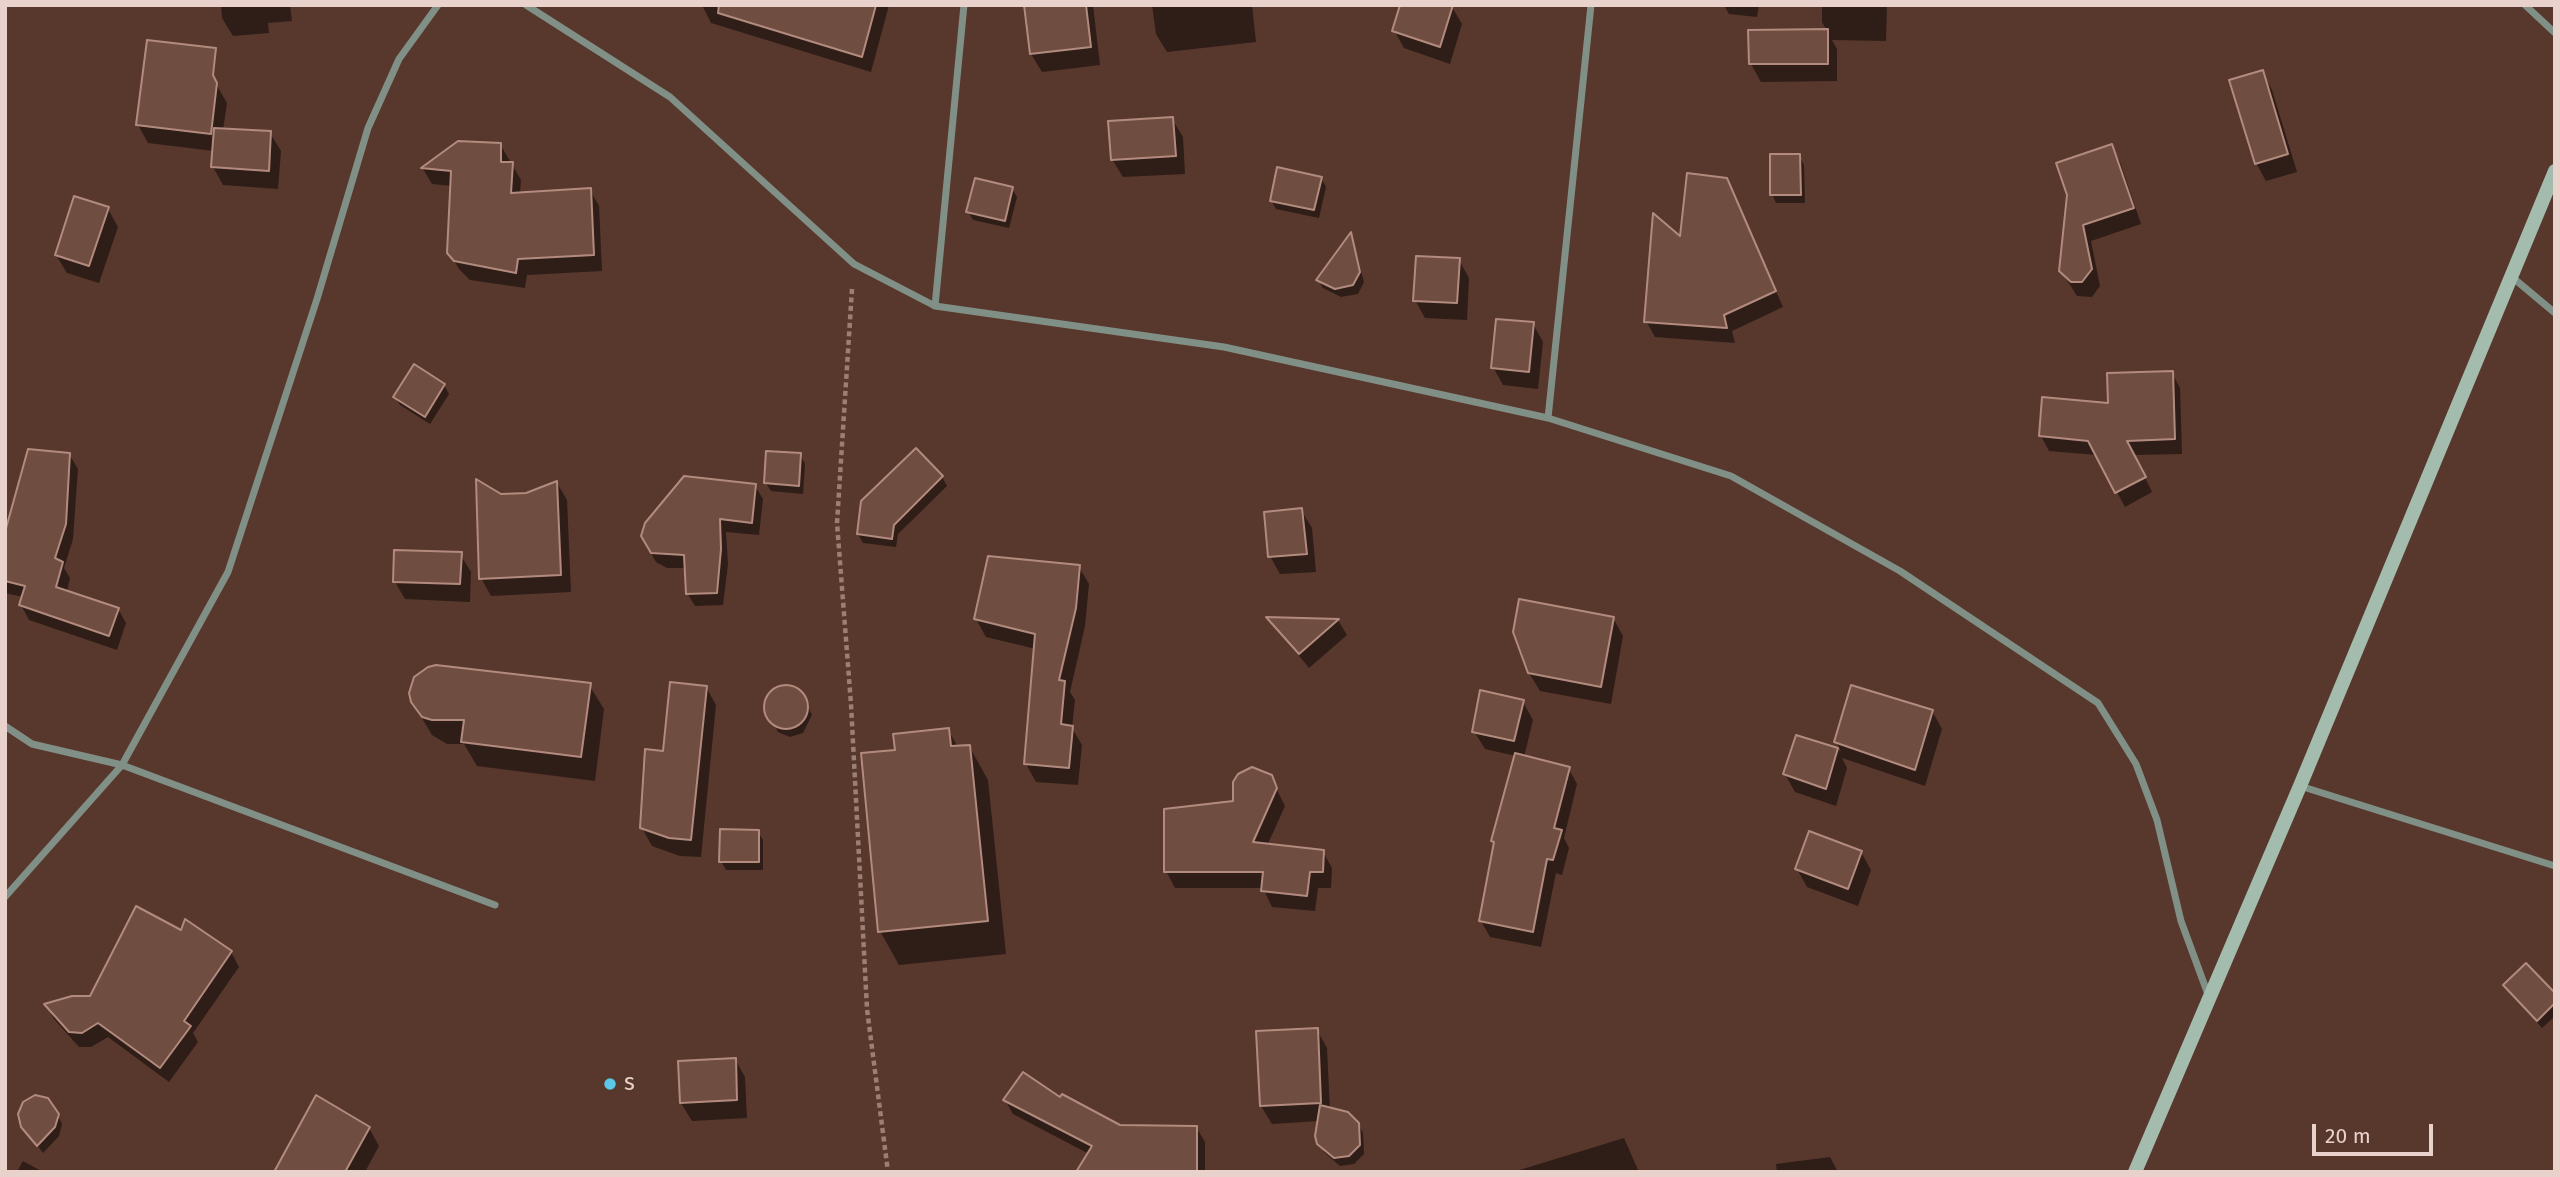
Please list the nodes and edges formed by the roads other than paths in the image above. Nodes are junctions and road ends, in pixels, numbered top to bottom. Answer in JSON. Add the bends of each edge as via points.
{"nodes":[{"id":1,"x":438,"y":5,"type":"edge"},
{"id":2,"x":526,"y":5,"type":"edge"},
{"id":3,"x":964,"y":5,"type":"edge"},
{"id":4,"x":1591,"y":5,"type":"edge"},
{"id":5,"x":2525,"y":5,"type":"edge"},
{"id":6,"x":2555,"y":33,"type":"edge"},
{"id":7,"x":2555,"y":171,"type":"edge"},
{"id":8,"x":2512,"y":277,"type":"junction"},
{"id":9,"x":935,"y":306,"type":"junction"},
{"id":10,"x":2555,"y":313,"type":"edge"},
{"id":11,"x":1548,"y":418,"type":"junction"},
{"id":12,"x":5,"y":726,"type":"edge"},
{"id":13,"x":122,"y":765,"type":"junction"},
{"id":14,"x":2301,"y":786,"type":"junction"},
{"id":15,"x":2555,"y":866,"type":"edge"},
{"id":16,"x":5,"y":897,"type":"edge"},
{"id":17,"x":495,"y":905,"type":"dead end"},
{"id":18,"x":2209,"y":997,"type":"junction"},
{"id":19,"x":2134,"y":1172,"type":"edge"}],
"edges":[{"from":1,"to":13,"type":"street","via":[[399,59],[368,128],[228,572]]},
{"from":2,"to":9,"type":"street","via":[[670,97],[854,264]]},
{"from":3,"to":9,"type":"street"},
{"from":4,"to":11,"type":"street"},
{"from":5,"to":6,"type":"street"},
{"from":7,"to":8,"type":"street"},
{"from":8,"to":10,"type":"street"},
{"from":8,"to":14,"type":"street"},
{"from":9,"to":11,"type":"street","via":[[1224,347]]},
{"from":11,"to":18,"type":"street","via":[[1731,476],[1900,571],[2098,703],[2136,764],[2158,820],[2181,921]]},
{"from":12,"to":13,"type":"street","via":[[32,744]]},
{"from":13,"to":16,"type":"street"},
{"from":13,"to":17,"type":"street"},
{"from":14,"to":15,"type":"street"},
{"from":14,"to":18,"type":"street"},
{"from":18,"to":19,"type":"street"}]}
